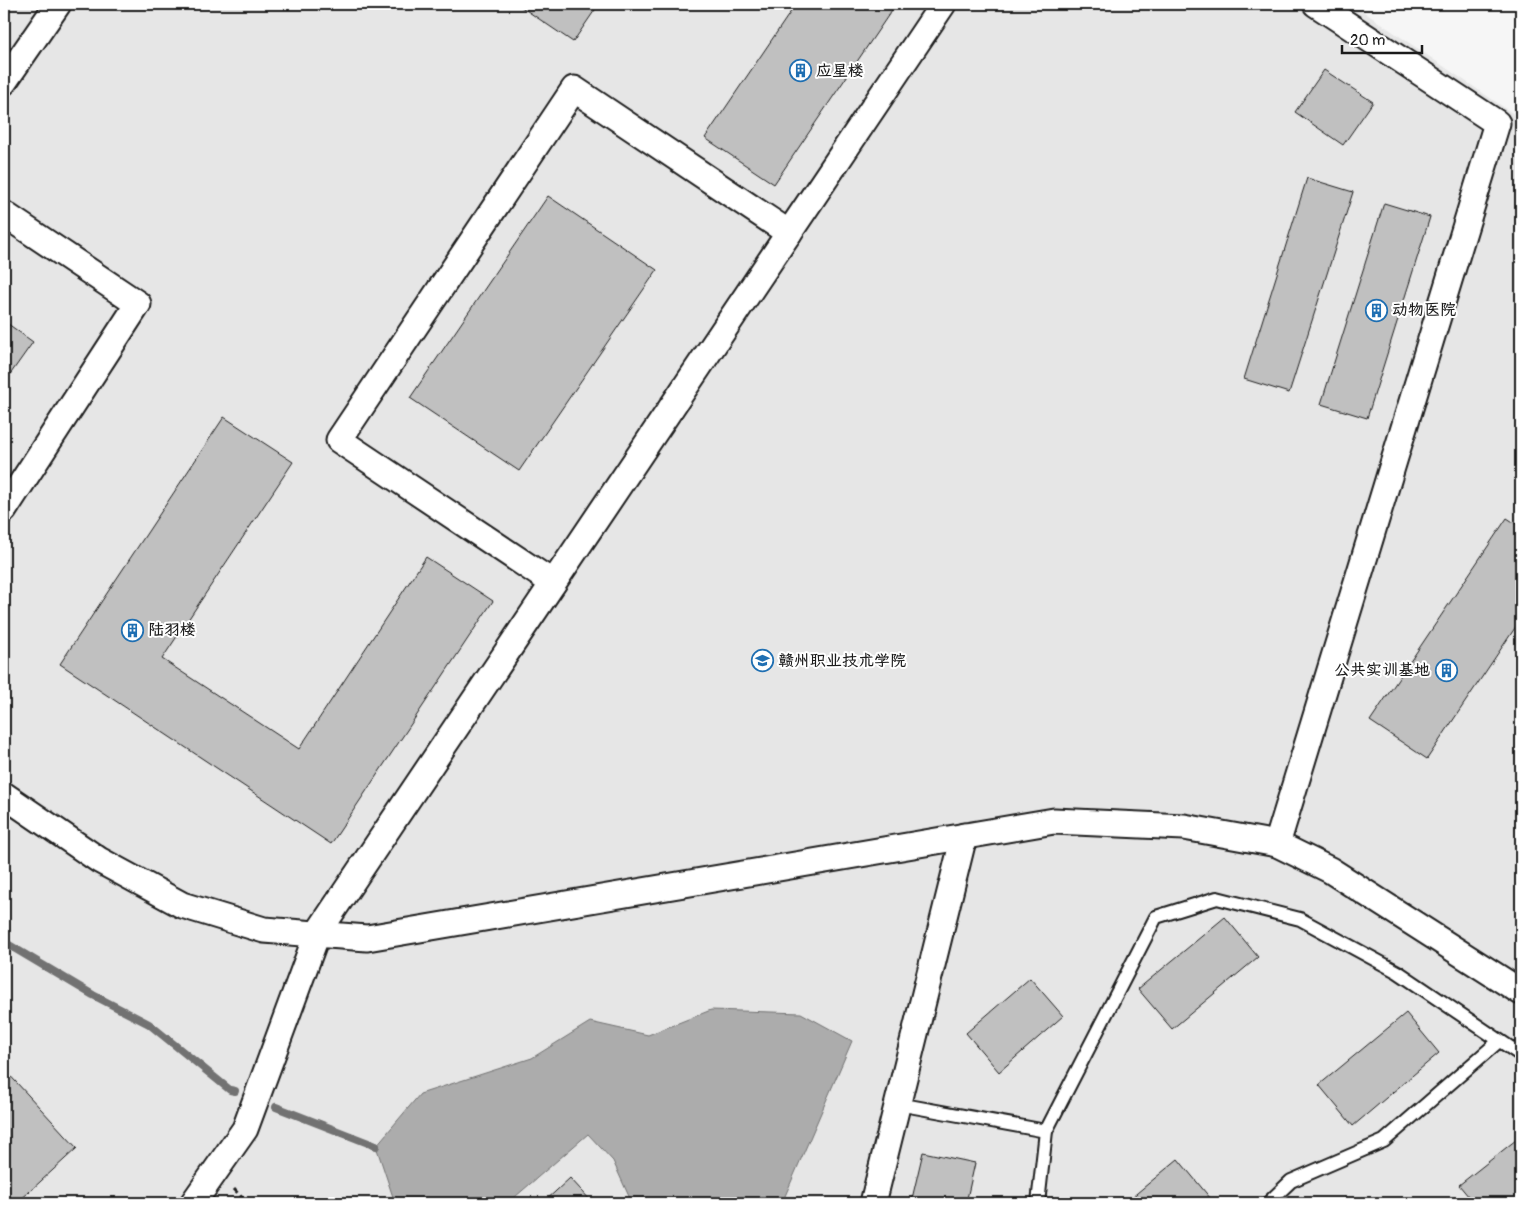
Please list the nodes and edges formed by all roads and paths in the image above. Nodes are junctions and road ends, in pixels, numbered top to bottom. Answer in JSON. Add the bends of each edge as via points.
{"nodes":[{"id":1,"x":58,"y":4,"type":"edge"},
{"id":2,"x":943,"y":4,"type":"edge"},
{"id":3,"x":1316,"y":4,"type":"edge"},
{"id":4,"x":4,"y":82,"type":"edge"},
{"id":5,"x":4,"y":214,"type":"edge"},
{"id":6,"x":789,"y":232,"type":"junction"},
{"id":7,"x":4,"y":510,"type":"edge"},
{"id":8,"x":553,"y":583,"type":"junction"},
{"id":9,"x":4,"y":795,"type":"edge"},
{"id":10,"x":964,"y":836,"type":"junction"},
{"id":11,"x":1277,"y":844,"type":"junction"},
{"id":12,"x":317,"y":934,"type":"junction"},
{"id":13,"x":1521,"y":992,"type":"edge"},
{"id":14,"x":1499,"y":1041,"type":"junction"},
{"id":15,"x":1521,"y":1055,"type":"edge"},
{"id":16,"x":898,"y":1104,"type":"junction"},
{"id":17,"x":1046,"y":1131,"type":"junction"},
{"id":18,"x":193,"y":1203,"type":"edge"},
{"id":19,"x":873,"y":1203,"type":"edge"},
{"id":20,"x":1038,"y":1203,"type":"edge"},
{"id":21,"x":1268,"y":1203,"type":"edge"}],
"edges":[{"from":1,"to":4,"type":"street"},
{"from":2,"to":6,"type":"street"},
{"from":3,"to":11,"type":"street","via":[[1497,123]]},
{"from":5,"to":7,"type":"street","via":[[138,304]]},
{"from":6,"to":8,"type":"street"},
{"from":6,"to":8,"type":"street","via":[[574,89],[339,440]]},
{"from":8,"to":12,"type":"street"},
{"from":9,"to":12,"type":"street","via":[[99,860],[182,905],[264,930]]},
{"from":10,"to":11,"type":"street","via":[[1054,821],[1184,827]]},
{"from":10,"to":12,"type":"street","via":[[367,938]]},
{"from":10,"to":16,"type":"street"},
{"from":11,"to":13,"type":"street","via":[[1330,870]]},
{"from":12,"to":18,"type":"street","via":[[245,1129]]},
{"from":14,"to":15,"type":"lane"},
{"from":14,"to":17,"type":"lane","via":[[1398,972],[1300,919],[1217,898],[1156,917]]},
{"from":14,"to":21,"type":"lane","via":[[1384,1141],[1292,1181]]},
{"from":16,"to":17,"type":"lane"},
{"from":16,"to":19,"type":"street"},
{"from":17,"to":20,"type":"lane"}]}
